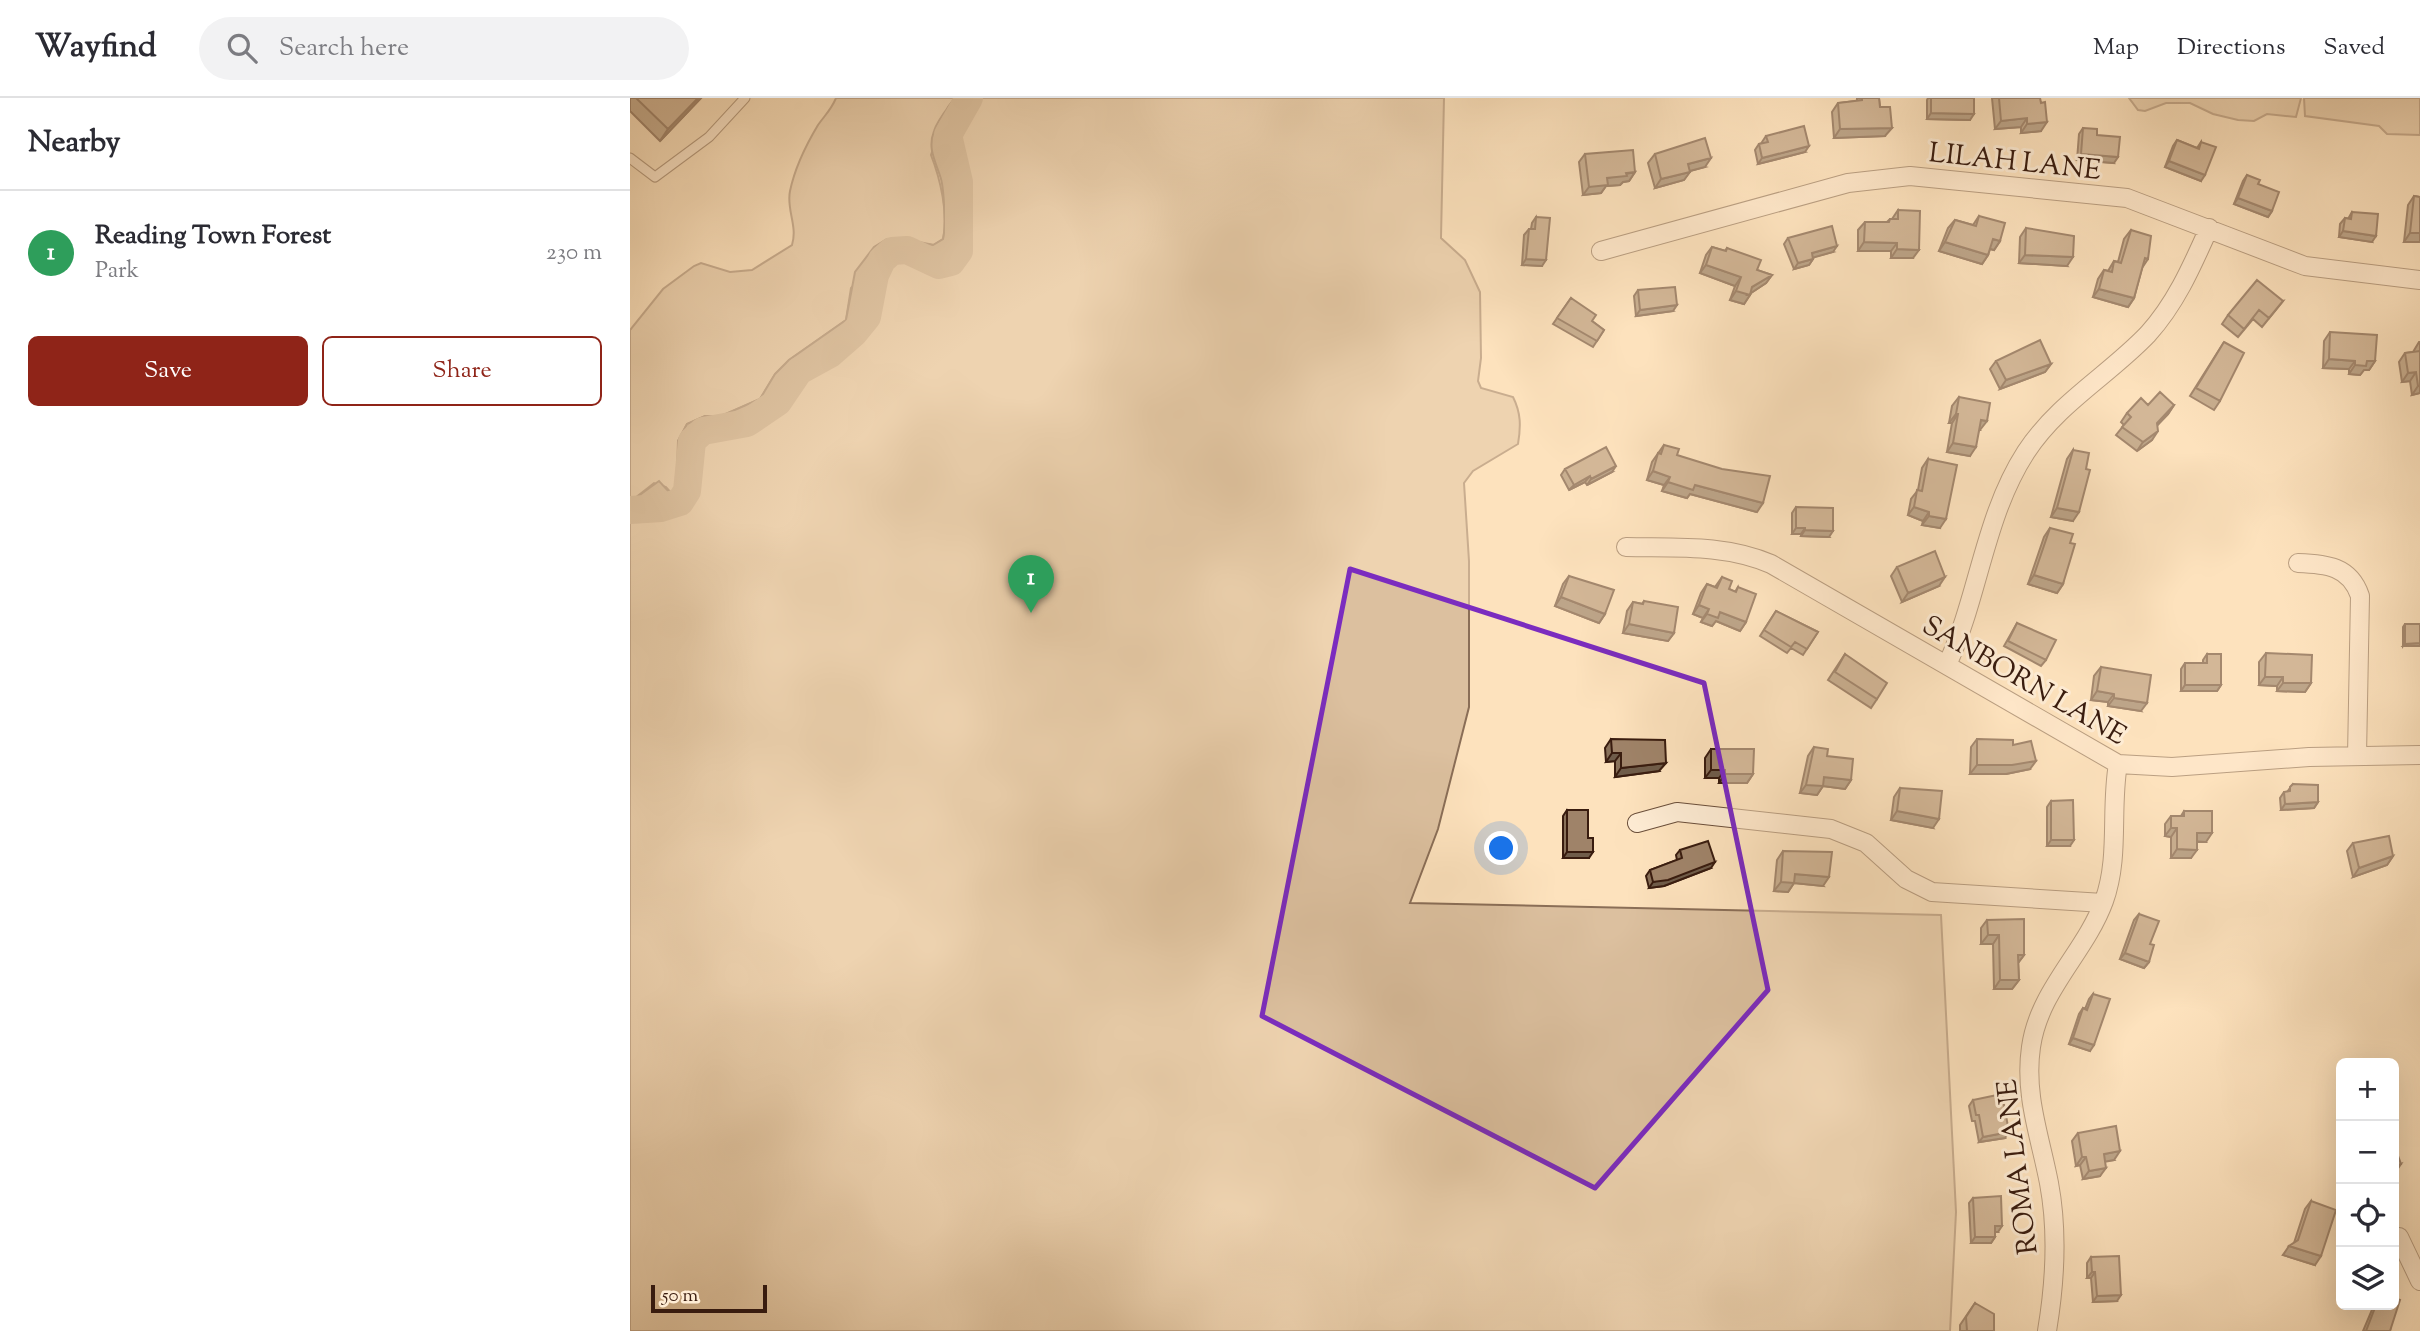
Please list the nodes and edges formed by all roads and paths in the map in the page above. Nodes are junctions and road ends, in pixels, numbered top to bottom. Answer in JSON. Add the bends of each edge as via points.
{"nodes":[{"id":1,"x":745,"y":98,"type":"edge"},
{"id":2,"x":630,"y":158,"type":"edge"},
{"id":3,"x":2209,"y":228,"type":"junction"},
{"id":4,"x":1601,"y":251,"type":"dead end"},
{"id":5,"x":2420,"y":280,"type":"edge"},
{"id":6,"x":1626,"y":547,"type":"dead end"},
{"id":7,"x":2298,"y":563,"type":"dead end"},
{"id":8,"x":1947,"y":665,"type":"junction"},
{"id":9,"x":2420,"y":755,"type":"edge"},
{"id":10,"x":2357,"y":756,"type":"junction"},
{"id":11,"x":2118,"y":764,"type":"junction"},
{"id":12,"x":1637,"y":823,"type":"dead end"},
{"id":13,"x":2103,"y":903,"type":"junction"},
{"id":14,"x":2399,"y":1237,"type":"dead end"},
{"id":15,"x":2420,"y":1281,"type":"edge"},
{"id":16,"x":2048,"y":1331,"type":"edge"}],
"edges":[{"from":1,"to":2,"type":"lane","via":[[709,137],[655,177]]},
{"from":3,"to":4,"type":"street","name":"LILAH LANE","via":[[2127,198],[1891,176],[1847,183]]},
{"from":3,"to":5,"type":"street","name":"LILAH LANE","via":[[2305,265]]},
{"from":3,"to":8,"type":"street","via":[[2180,290],[2155,325],[2070,400],[2027,450],[1995,513],[1965,624]]},
{"from":6,"to":8,"type":"street","name":"SANBORN LANE","via":[[1718,549],[1758,558]]},
{"from":7,"to":10,"type":"street","via":[[2338,568],[2350,577],[2360,596]]},
{"from":8,"to":11,"type":"street","name":"SANBORN LANE"},
{"from":9,"to":10,"type":"street","name":"SANBORN LANE"},
{"from":10,"to":11,"type":"street","name":"SANBORN LANE","via":[[2172,767]]},
{"from":11,"to":13,"type":"street","name":"ROMA LANE","via":[[2112,868]]},
{"from":12,"to":13,"type":"street","via":[[1677,812],[1818,826],[1855,836],[1914,884],[1932,892]]},
{"from":13,"to":16,"type":"street","name":"ROMA LANE","via":[[2086,939],[2052,987],[2031,1046],[2029,1098],[2049,1183],[2054,1235]]},
{"from":14,"to":15,"type":"street"}]}
